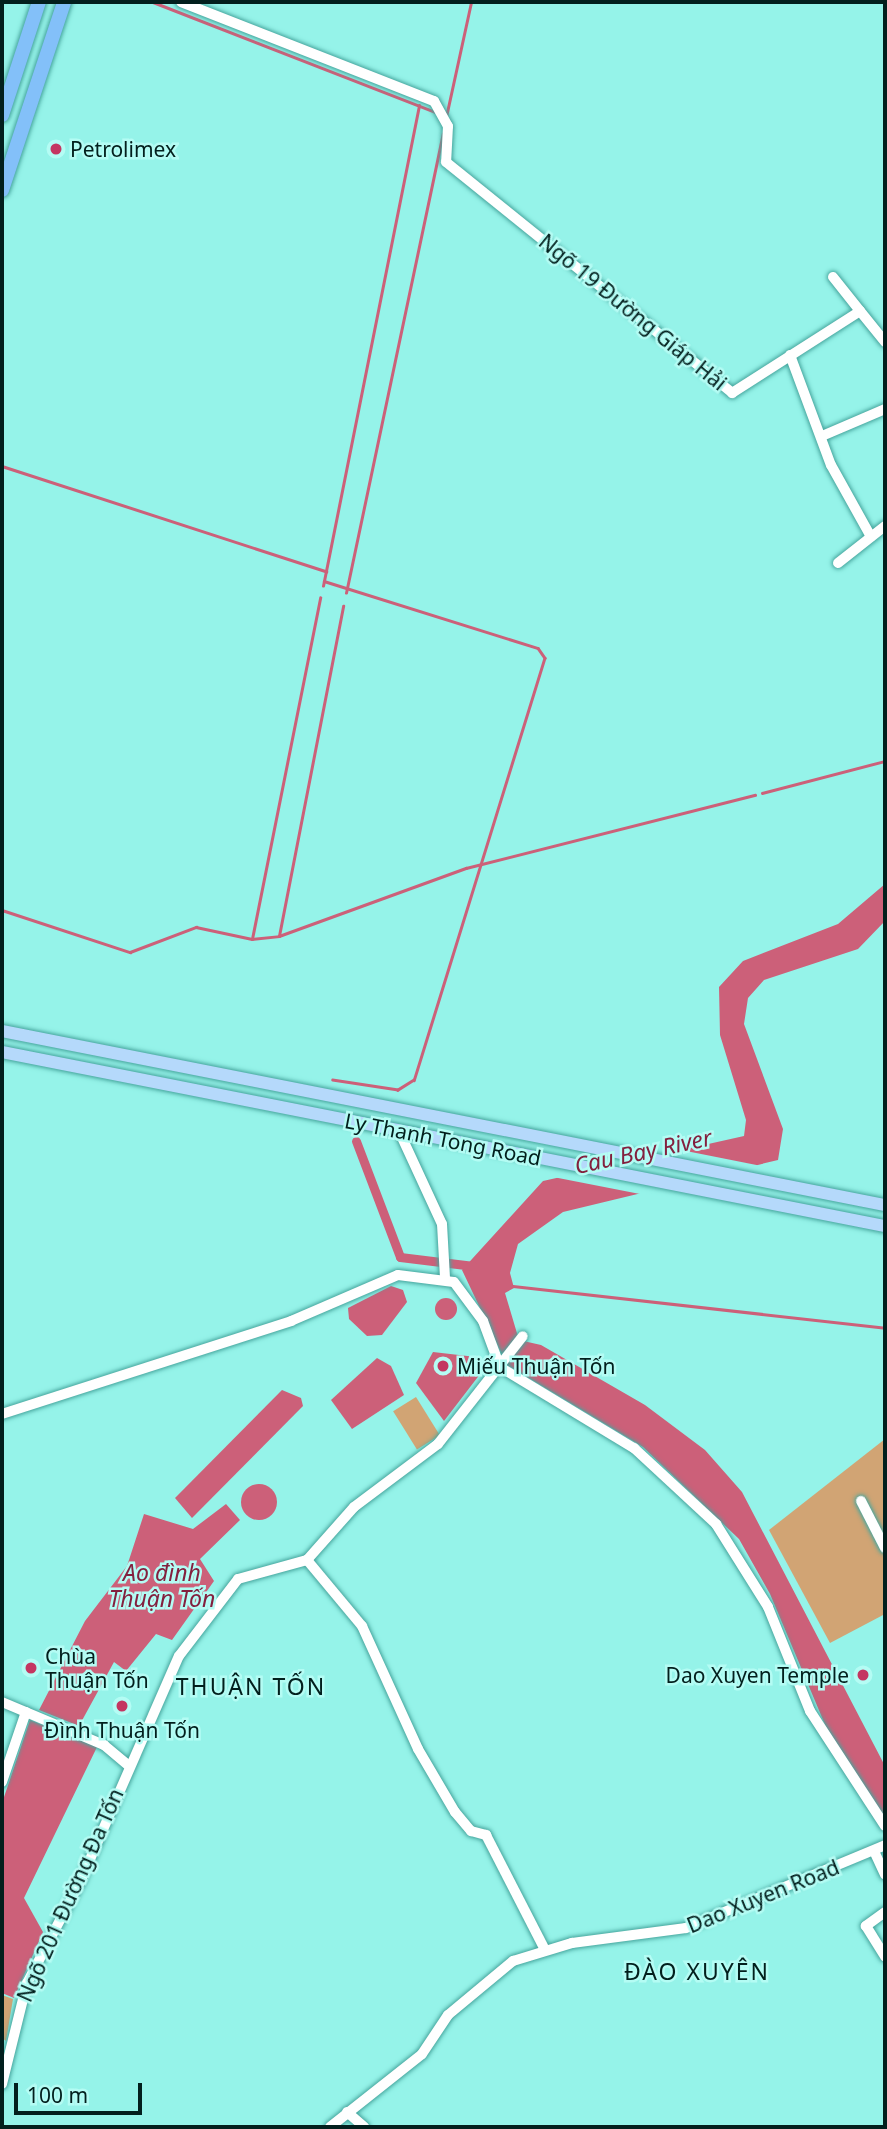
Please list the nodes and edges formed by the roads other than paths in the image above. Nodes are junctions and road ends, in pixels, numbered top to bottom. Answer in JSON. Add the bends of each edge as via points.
{"nodes":[{"id":1,"x":39,"y":2,"type":"edge"},
{"id":2,"x":64,"y":2,"type":"edge"},
{"id":3,"x":181,"y":2,"type":"edge"},
{"id":4,"x":2,"y":115,"type":"edge"},
{"id":5,"x":2,"y":190,"type":"edge"},
{"id":6,"x":833,"y":277,"type":"dead end"},
{"id":7,"x":860,"y":311,"type":"junction"},
{"id":8,"x":885,"y":342,"type":"edge"},
{"id":9,"x":790,"y":355,"type":"junction"},
{"id":10,"x":885,"y":409,"type":"edge"},
{"id":11,"x":822,"y":436,"type":"junction"},
{"id":12,"x":885,"y":526,"type":"edge"},
{"id":13,"x":871,"y":537,"type":"junction"},
{"id":14,"x":838,"y":563,"type":"dead end"},
{"id":15,"x":2,"y":1031,"type":"edge"},
{"id":16,"x":2,"y":1052,"type":"edge"},
{"id":17,"x":379,"y":1105,"type":"junction"},
{"id":18,"x":376,"y":1126,"type":"junction"},
{"id":19,"x":400,"y":1130,"type":"junction"},
{"id":20,"x":885,"y":1205,"type":"edge"},
{"id":21,"x":885,"y":1226,"type":"edge"},
{"id":22,"x":445,"y":1275,"type":"junction"},
{"id":23,"x":523,"y":1336,"type":"dead end"},
{"id":24,"x":502,"y":1365,"type":"junction"},
{"id":25,"x":2,"y":1414,"type":"edge"},
{"id":26,"x":861,"y":1501,"type":"dead end"},
{"id":27,"x":885,"y":1548,"type":"edge"},
{"id":28,"x":307,"y":1560,"type":"junction"},
{"id":29,"x":2,"y":1702,"type":"edge"},
{"id":30,"x":26,"y":1712,"type":"junction"},
{"id":31,"x":128,"y":1765,"type":"junction"},
{"id":32,"x":2,"y":1782,"type":"edge"},
{"id":33,"x":885,"y":1826,"type":"edge"},
{"id":34,"x":885,"y":1845,"type":"edge"},
{"id":35,"x":874,"y":1851,"type":"junction"},
{"id":36,"x":885,"y":1875,"type":"edge"},
{"id":37,"x":885,"y":1912,"type":"edge"},
{"id":38,"x":545,"y":1950,"type":"junction"},
{"id":39,"x":885,"y":1956,"type":"edge"},
{"id":40,"x":2,"y":2084,"type":"edge"},
{"id":41,"x":347,"y":2112,"type":"junction"},
{"id":42,"x":330,"y":2127,"type":"edge"},
{"id":43,"x":364,"y":2127,"type":"edge"}],
"edges":[{"from":1,"to":4,"type":"highway"},
{"from":2,"to":5,"type":"highway"},
{"from":3,"to":9,"type":"street","name":"Ngõ 19 Đường Giáp Hải","via":[[434,101],[448,125],[446,162],[732,393]]},
{"from":6,"to":7,"type":"street"},
{"from":7,"to":8,"type":"street"},
{"from":7,"to":9,"type":"street","name":"Ngõ 19 Đường Giáp Hải"},
{"from":9,"to":11,"type":"street"},
{"from":10,"to":11,"type":"street"},
{"from":11,"to":13,"type":"street","via":[[853,513]]},
{"from":12,"to":13,"type":"street"},
{"from":13,"to":14,"type":"street"},
{"from":15,"to":17,"type":"main road","name":"Ly Thanh Tong Road"},
{"from":16,"to":18,"type":"main road","name":"Ly Thanh Tong Road"},
{"from":17,"to":18,"type":"main road"},
{"from":17,"to":20,"type":"main road","name":"Ly Thanh Tong Road"},
{"from":18,"to":19,"type":"main road","name":"Ly Thanh Tong Road"},
{"from":19,"to":21,"type":"main road","name":"Ly Thanh Tong Road"},
{"from":19,"to":22,"type":"street","via":[[442,1224]]},
{"from":22,"to":24,"type":"street","via":[[473,1304]]},
{"from":22,"to":25,"type":"street","via":[[398,1275],[291,1321]]},
{"from":23,"to":24,"type":"street"},
{"from":24,"to":28,"type":"street","via":[[448,1433],[354,1507]]},
{"from":24,"to":33,"type":"street","via":[[634,1448],[716,1524],[768,1607],[810,1711]]},
{"from":26,"to":27,"type":"street"},
{"from":28,"to":31,"type":"street","name":"Ngõ 201 Đường Đa Tốn","via":[[238,1579],[179,1656]]},
{"from":28,"to":38,"type":"street","via":[[362,1626],[418,1749],[455,1812],[471,1831],[486,1835]]},
{"from":29,"to":30,"type":"street"},
{"from":30,"to":31,"type":"street","via":[[104,1745]]},
{"from":30,"to":32,"type":"street"},
{"from":31,"to":40,"type":"street","name":"Ngõ 201 Đường Đa Tốn","via":[[81,1880],[27,1983]]},
{"from":34,"to":35,"type":"street","name":"Dao Xuyen Road"},
{"from":35,"to":36,"type":"street"},
{"from":35,"to":38,"type":"street","name":"Dao Xuyen Road","via":[[686,1928]]},
{"from":37,"to":39,"type":"street","via":[[866,1926]]},
{"from":38,"to":41,"type":"street","name":"Dao Xuyen Road","via":[[513,1961],[456,2006],[422,2054]]},
{"from":41,"to":42,"type":"street","name":"Dao Xuyen Road"},
{"from":41,"to":43,"type":"street"}]}
